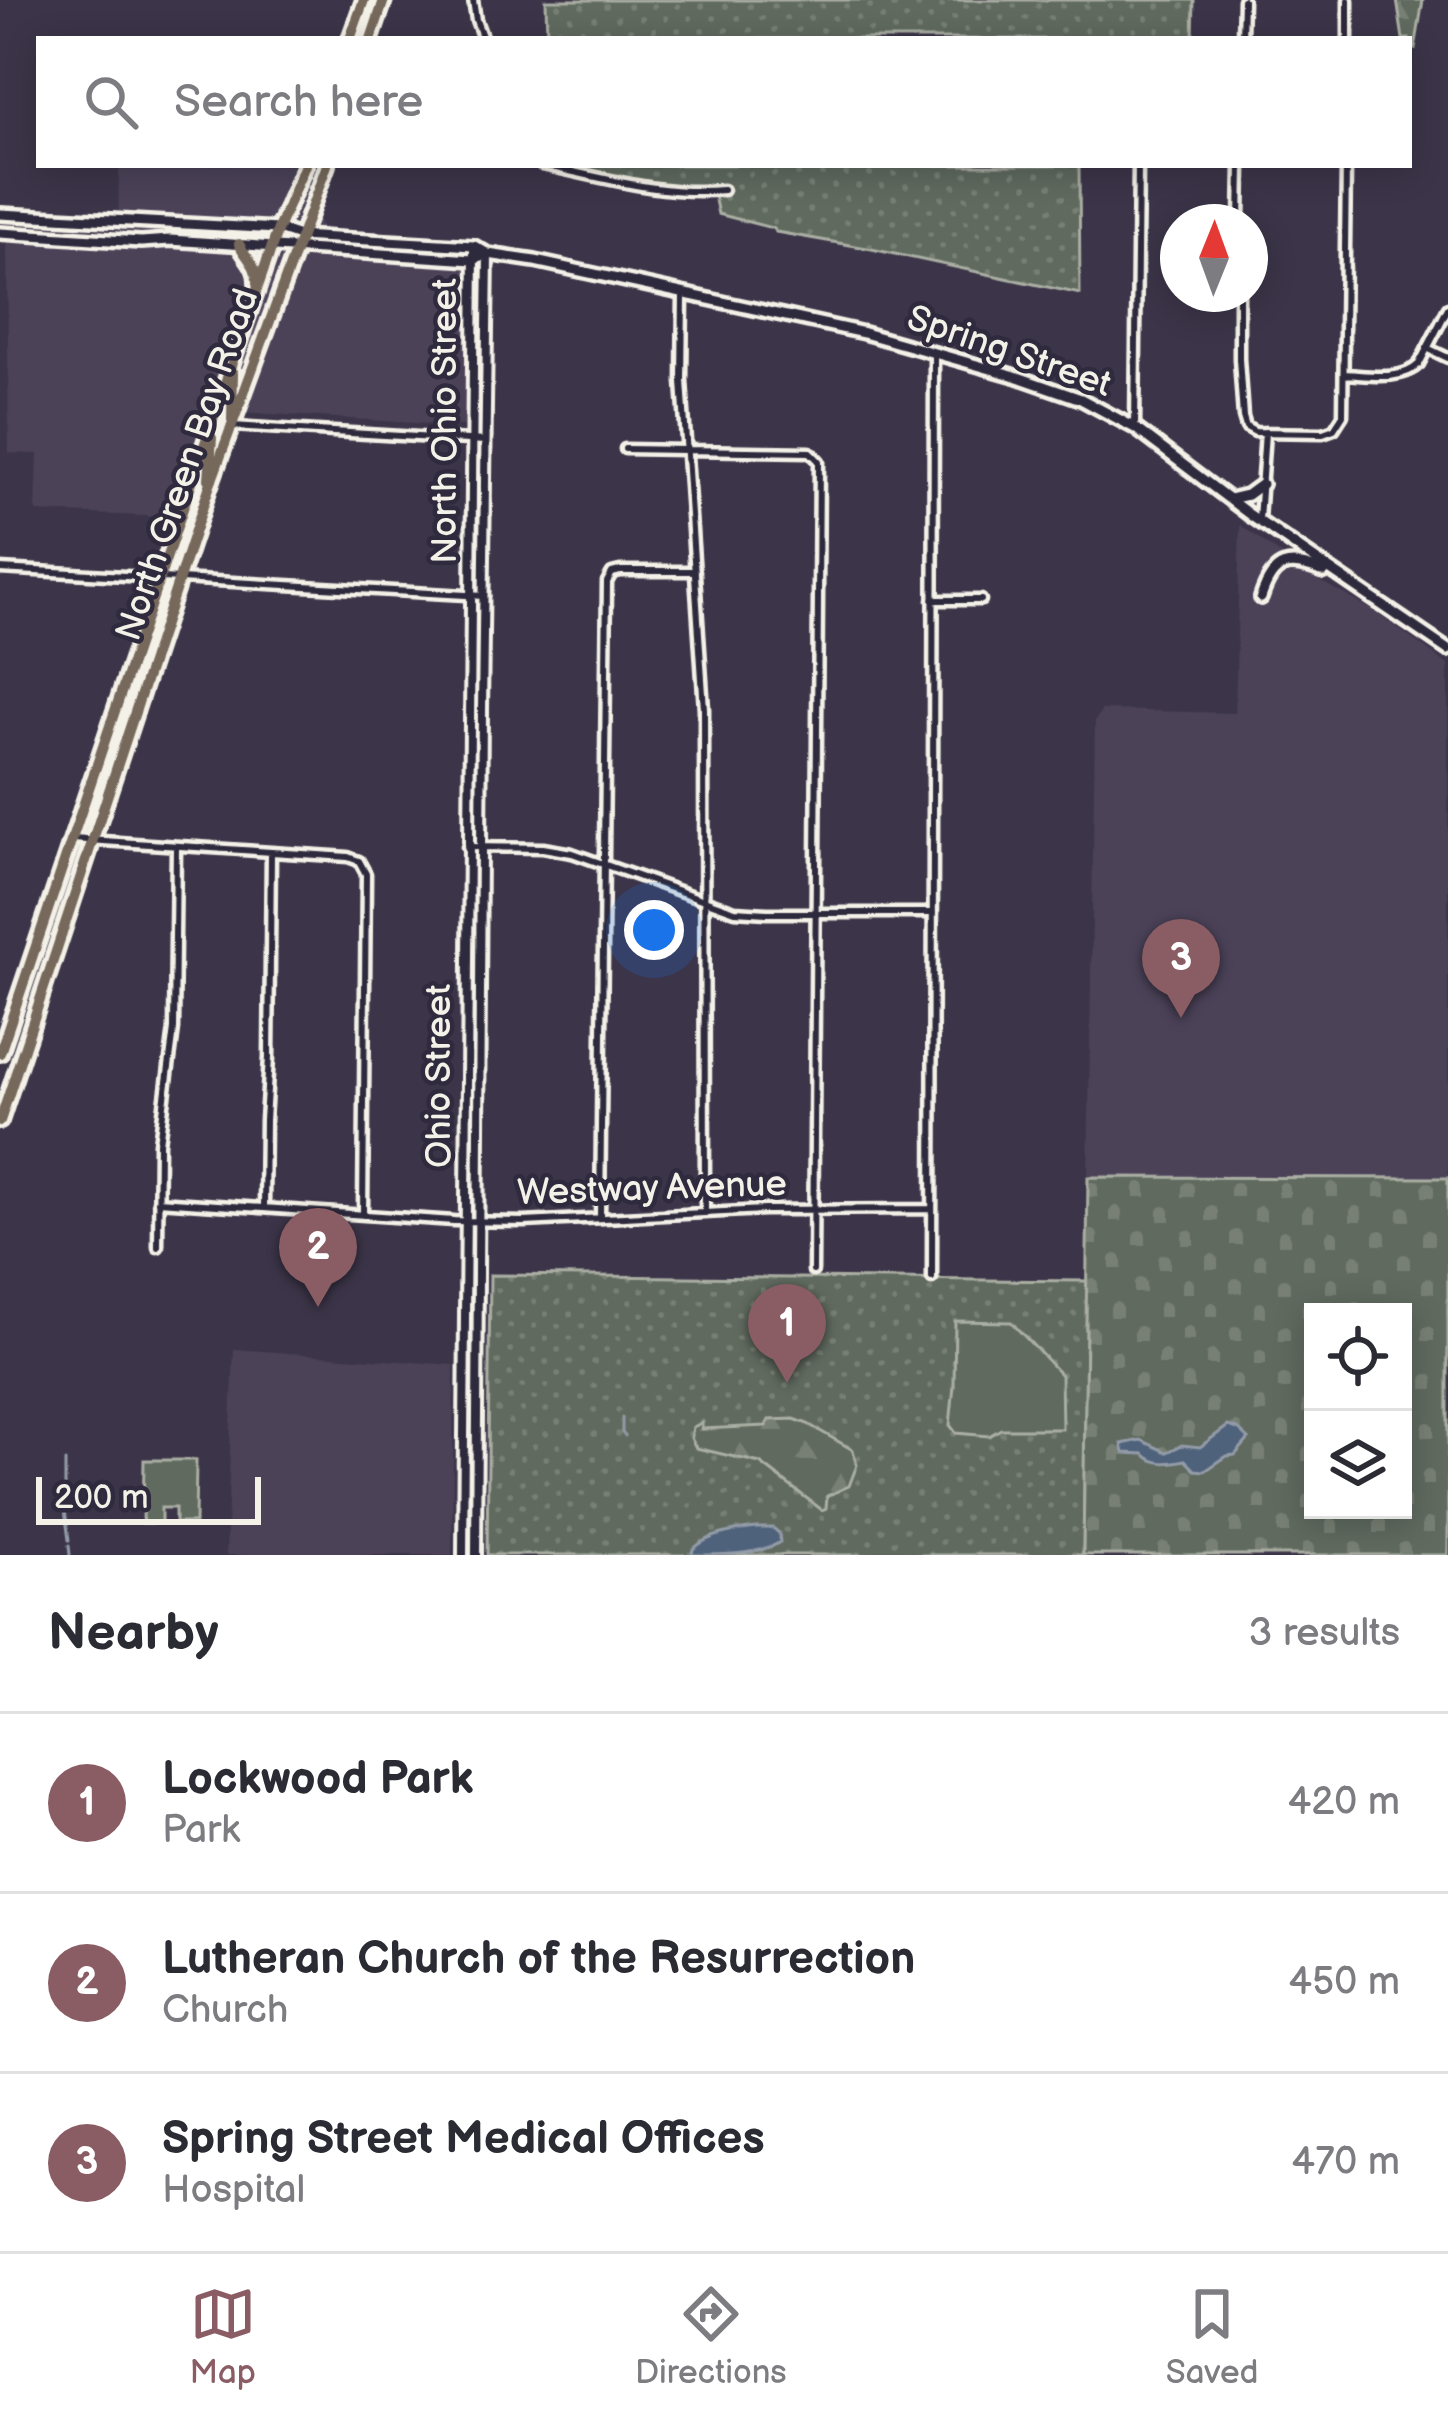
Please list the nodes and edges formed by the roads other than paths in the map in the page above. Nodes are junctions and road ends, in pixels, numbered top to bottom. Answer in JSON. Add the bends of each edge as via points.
{"nodes":[{"id":1,"x":364,"y":0,"type":"edge"},
{"id":2,"x":384,"y":0,"type":"edge"},
{"id":3,"x":473,"y":0,"type":"edge"},
{"id":4,"x":1243,"y":0,"type":"edge"},
{"id":5,"x":1348,"y":0,"type":"edge"},
{"id":6,"x":351,"y":36,"type":"edge"},
{"id":7,"x":372,"y":36,"type":"edge"},
{"id":8,"x":482,"y":36,"type":"edge"},
{"id":9,"x":1242,"y":36,"type":"edge"},
{"id":10,"x":1348,"y":36,"type":"edge"},
{"id":11,"x":303,"y":168,"type":"edge"},
{"id":12,"x":326,"y":168,"type":"edge"},
{"id":13,"x":556,"y":168,"type":"edge"},
{"id":14,"x":1138,"y":168,"type":"edge"},
{"id":15,"x":1241,"y":168,"type":"edge"},
{"id":16,"x":1346,"y":168,"type":"edge"},
{"id":17,"x":722,"y":190,"type":"dead end"},
{"id":18,"x":1240,"y":204,"type":"edge"},
{"id":19,"x":0,"y":214,"type":"edge"},
{"id":20,"x":278,"y":229,"type":"junction"},
{"id":21,"x":0,"y":233,"type":"edge"},
{"id":22,"x":299,"y":236,"type":"junction"},
{"id":23,"x":239,"y":244,"type":"junction"},
{"id":24,"x":474,"y":246,"type":"junction"},
{"id":25,"x":273,"y":247,"type":"junction"},
{"id":26,"x":294,"y":250,"type":"junction"},
{"id":27,"x":488,"y":254,"type":"junction"},
{"id":28,"x":473,"y":260,"type":"junction"},
{"id":29,"x":257,"y":292,"type":"junction"},
{"id":30,"x":683,"y":296,"type":"junction"},
{"id":31,"x":473,"y":304,"type":"junction"},
{"id":32,"x":487,"y":305,"type":"junction"},
{"id":33,"x":1448,"y":308,"type":"edge"},
{"id":34,"x":1239,"y":312,"type":"edge"},
{"id":35,"x":487,"y":348,"type":"junction"},
{"id":36,"x":1427,"y":348,"type":"junction"},
{"id":37,"x":472,"y":350,"type":"junction"},
{"id":38,"x":934,"y":353,"type":"junction"},
{"id":39,"x":1448,"y":358,"type":"edge"},
{"id":40,"x":233,"y":364,"type":"junction"},
{"id":41,"x":1344,"y":374,"type":"junction"},
{"id":42,"x":233,"y":426,"type":"junction"},
{"id":43,"x":211,"y":428,"type":"junction"},
{"id":44,"x":1135,"y":428,"type":"junction"},
{"id":45,"x":1265,"y":432,"type":"junction"},
{"id":46,"x":472,"y":441,"type":"junction"},
{"id":47,"x":485,"y":441,"type":"junction"},
{"id":48,"x":625,"y":449,"type":"dead end"},
{"id":49,"x":687,"y":451,"type":"junction"},
{"id":50,"x":1262,"y":484,"type":"junction"},
{"id":51,"x":208,"y":488,"type":"junction"},
{"id":52,"x":1229,"y":499,"type":"junction"},
{"id":53,"x":1259,"y":520,"type":"junction"},
{"id":54,"x":0,"y":569,"type":"edge"},
{"id":55,"x":695,"y":571,"type":"junction"},
{"id":56,"x":160,"y":578,"type":"junction"},
{"id":57,"x":180,"y":579,"type":"junction"},
{"id":58,"x":1345,"y":580,"type":"junction"},
{"id":59,"x":471,"y":596,"type":"junction"},
{"id":60,"x":484,"y":596,"type":"junction"},
{"id":61,"x":1262,"y":598,"type":"dead end"},
{"id":62,"x":981,"y":599,"type":"dead end"},
{"id":63,"x":933,"y":600,"type":"junction"},
{"id":64,"x":1448,"y":650,"type":"edge"},
{"id":65,"x":470,"y":688,"type":"junction"},
{"id":66,"x":482,"y":689,"type":"junction"},
{"id":67,"x":468,"y":768,"type":"junction"},
{"id":68,"x":482,"y":769,"type":"junction"},
{"id":69,"x":72,"y":839,"type":"junction"},
{"id":70,"x":93,"y":841,"type":"junction"},
{"id":71,"x":176,"y":847,"type":"junction"},
{"id":72,"x":467,"y":847,"type":"junction"},
{"id":73,"x":482,"y":847,"type":"junction"},
{"id":74,"x":271,"y":853,"type":"junction"},
{"id":75,"x":604,"y":864,"type":"junction"},
{"id":76,"x":706,"y":902,"type":"junction"},
{"id":77,"x":816,"y":913,"type":"junction"},
{"id":78,"x":933,"y":913,"type":"junction"},
{"id":79,"x":466,"y":972,"type":"junction"},
{"id":80,"x":481,"y":973,"type":"junction"},
{"id":81,"x":0,"y":1053,"type":"edge"},
{"id":82,"x":466,"y":1084,"type":"junction"},
{"id":83,"x":480,"y":1085,"type":"junction"},
{"id":84,"x":0,"y":1121,"type":"edge"},
{"id":85,"x":158,"y":1202,"type":"junction"},
{"id":86,"x":264,"y":1208,"type":"junction"},
{"id":87,"x":814,"y":1210,"type":"junction"},
{"id":88,"x":932,"y":1210,"type":"junction"},
{"id":89,"x":705,"y":1213,"type":"junction"},
{"id":90,"x":363,"y":1215,"type":"junction"},
{"id":91,"x":600,"y":1218,"type":"junction"},
{"id":92,"x":466,"y":1222,"type":"junction"},
{"id":93,"x":479,"y":1222,"type":"junction"},
{"id":94,"x":158,"y":1246,"type":"dead end"},
{"id":95,"x":813,"y":1271,"type":"dead end"},
{"id":96,"x":932,"y":1278,"type":"dead end"},
{"id":97,"x":464,"y":1476,"type":"junction"},
{"id":98,"x":477,"y":1476,"type":"junction"},
{"id":99,"x":463,"y":1555,"type":"edge"},
{"id":100,"x":476,"y":1555,"type":"edge"}],
"edges":[{"from":1,"to":6,"type":"main road"},
{"from":2,"to":7,"type":"main road"},
{"from":3,"to":8,"type":"street"},
{"from":4,"to":9,"type":"street"},
{"from":5,"to":10,"type":"street"},
{"from":11,"to":20,"type":"main road","name":"North Green Bay Road"},
{"from":12,"to":22,"type":"main road","name":"North Green Bay Road"},
{"from":13,"to":17,"type":"street"},
{"from":14,"to":44,"type":"street"},
{"from":15,"to":18,"type":"street"},
{"from":16,"to":41,"type":"street"},
{"from":19,"to":20,"type":"main road","name":"Spring Street"},
{"from":20,"to":22,"type":"main road","name":"Spring Street"},
{"from":20,"to":25,"type":"main road","name":"North Green Bay Road"},
{"from":21,"to":23,"type":"main road"},
{"from":22,"to":24,"type":"main road","name":"Spring Street"},
{"from":22,"to":26,"type":"main road","name":"North Green Bay Road"},
{"from":23,"to":25,"type":"main road"},
{"from":23,"to":29,"type":"main road","via":[[258,273]]},
{"from":24,"to":27,"type":"main road","name":"Spring Street"},
{"from":24,"to":28,"type":"street","name":"North Ohio Street"},
{"from":25,"to":26,"type":"main road"},
{"from":25,"to":29,"type":"main road","name":"North Green Bay Road"},
{"from":26,"to":28,"type":"main road"},
{"from":26,"to":42,"type":"main road","name":"North Green Bay Road"},
{"from":27,"to":28,"type":"main road"},
{"from":27,"to":30,"type":"main road","name":"Spring Street"},
{"from":27,"to":32,"type":"street","name":"North Ohio Street"},
{"from":28,"to":31,"type":"street","name":"North Ohio Street"},
{"from":29,"to":40,"type":"main road","name":"North Green Bay Road"},
{"from":30,"to":38,"type":"main road","name":"Spring Street"},
{"from":30,"to":49,"type":"street"},
{"from":31,"to":32,"type":"street"},
{"from":31,"to":37,"type":"street","name":"North Ohio Street"},
{"from":32,"to":35,"type":"street","name":"North Ohio Street"},
{"from":33,"to":36,"type":"street"},
{"from":34,"to":45,"type":"street","via":[[1244,422]]},
{"from":35,"to":37,"type":"street"},
{"from":35,"to":47,"type":"street","name":"North Ohio Street"},
{"from":36,"to":39,"type":"street"},
{"from":36,"to":41,"type":"street","via":[[1407,374]]},
{"from":37,"to":46,"type":"street","name":"North Ohio Street"},
{"from":38,"to":44,"type":"main road","name":"Spring Street","via":[[1081,399]]},
{"from":38,"to":63,"type":"street"},
{"from":40,"to":42,"type":"main road"},
{"from":40,"to":43,"type":"main road","name":"North Green Bay Road"},
{"from":41,"to":45,"type":"street","via":[[1343,415],[1334,429]]},
{"from":42,"to":46,"type":"street"},
{"from":42,"to":51,"type":"main road","name":"North Green Bay Road"},
{"from":43,"to":51,"type":"main road"},
{"from":43,"to":56,"type":"main road","name":"North Green Bay Road"},
{"from":44,"to":52,"type":"main road","name":"Spring Street"},
{"from":45,"to":50,"type":"street"},
{"from":46,"to":47,"type":"street"},
{"from":46,"to":59,"type":"street","name":"North Ohio Street"},
{"from":47,"to":60,"type":"street","name":"North Ohio Street"},
{"from":48,"to":49,"type":"street"},
{"from":49,"to":55,"type":"street"},
{"from":49,"to":77,"type":"street","via":[[810,452],[819,464]]},
{"from":50,"to":52,"type":"main road"},
{"from":50,"to":53,"type":"street"},
{"from":51,"to":57,"type":"main road","name":"North Green Bay Road"},
{"from":52,"to":53,"type":"main road","name":"Spring Street"},
{"from":53,"to":58,"type":"main road","name":"Spring Street"},
{"from":54,"to":56,"type":"street"},
{"from":55,"to":75,"type":"street","via":[[620,571],[607,582]]},
{"from":55,"to":76,"type":"street"},
{"from":56,"to":57,"type":"street"},
{"from":56,"to":69,"type":"main road","name":"North Green Bay Road"},
{"from":57,"to":59,"type":"street"},
{"from":57,"to":70,"type":"main road","name":"North Green Bay Road"},
{"from":58,"to":61,"type":"main road","via":[[1284,564]]},
{"from":58,"to":64,"type":"main road","name":"Spring Street"},
{"from":59,"to":60,"type":"street"},
{"from":59,"to":65,"type":"street","name":"Ohio Street"},
{"from":60,"to":66,"type":"street","name":"Ohio Street"},
{"from":62,"to":63,"type":"street"},
{"from":63,"to":78,"type":"street"},
{"from":65,"to":66,"type":"street"},
{"from":65,"to":67,"type":"street","name":"Ohio Street"},
{"from":66,"to":68,"type":"street","name":"Ohio Street"},
{"from":67,"to":68,"type":"street"},
{"from":67,"to":72,"type":"street","name":"Ohio Street"},
{"from":68,"to":73,"type":"street","name":"Ohio Street"},
{"from":69,"to":70,"type":"street"},
{"from":69,"to":81,"type":"main road","name":"North Green Bay Road"},
{"from":70,"to":71,"type":"street"},
{"from":70,"to":84,"type":"main road","name":"North Green Bay Road"},
{"from":71,"to":74,"type":"street"},
{"from":71,"to":85,"type":"street","via":[[174,1029]]},
{"from":72,"to":73,"type":"street"},
{"from":72,"to":79,"type":"street","name":"Ohio Street"},
{"from":73,"to":75,"type":"street","via":[[557,850]]},
{"from":73,"to":80,"type":"street","name":"Ohio Street"},
{"from":74,"to":86,"type":"street"},
{"from":74,"to":90,"type":"street","via":[[348,857],[363,867]]},
{"from":75,"to":76,"type":"street"},
{"from":75,"to":91,"type":"street"},
{"from":76,"to":77,"type":"street","via":[[751,913]]},
{"from":76,"to":89,"type":"street"},
{"from":77,"to":78,"type":"street"},
{"from":77,"to":87,"type":"street"},
{"from":78,"to":88,"type":"street"},
{"from":79,"to":80,"type":"street"},
{"from":79,"to":82,"type":"street","name":"Ohio Street"},
{"from":80,"to":83,"type":"street","name":"Ohio Street"},
{"from":82,"to":83,"type":"street"},
{"from":82,"to":92,"type":"street","name":"Ohio Street"},
{"from":83,"to":93,"type":"street","name":"Ohio Street"},
{"from":85,"to":86,"type":"street","name":"Westway Avenue"},
{"from":85,"to":94,"type":"street"},
{"from":86,"to":90,"type":"street","name":"Westway Avenue"},
{"from":87,"to":88,"type":"street","name":"Westway Avenue"},
{"from":87,"to":89,"type":"street","name":"Westway Avenue"},
{"from":87,"to":95,"type":"street"},
{"from":88,"to":96,"type":"street"},
{"from":89,"to":91,"type":"street","name":"Westway Avenue"},
{"from":90,"to":92,"type":"street","name":"Westway Avenue"},
{"from":91,"to":93,"type":"street","name":"Westway Avenue"},
{"from":92,"to":93,"type":"street","name":"Westway Avenue"},
{"from":92,"to":97,"type":"street","name":"Ohio Street"},
{"from":93,"to":98,"type":"street","name":"Ohio Street"},
{"from":97,"to":98,"type":"street"},
{"from":97,"to":99,"type":"street","name":"Ohio Street"},
{"from":98,"to":100,"type":"street","name":"Ohio Street"}]}
